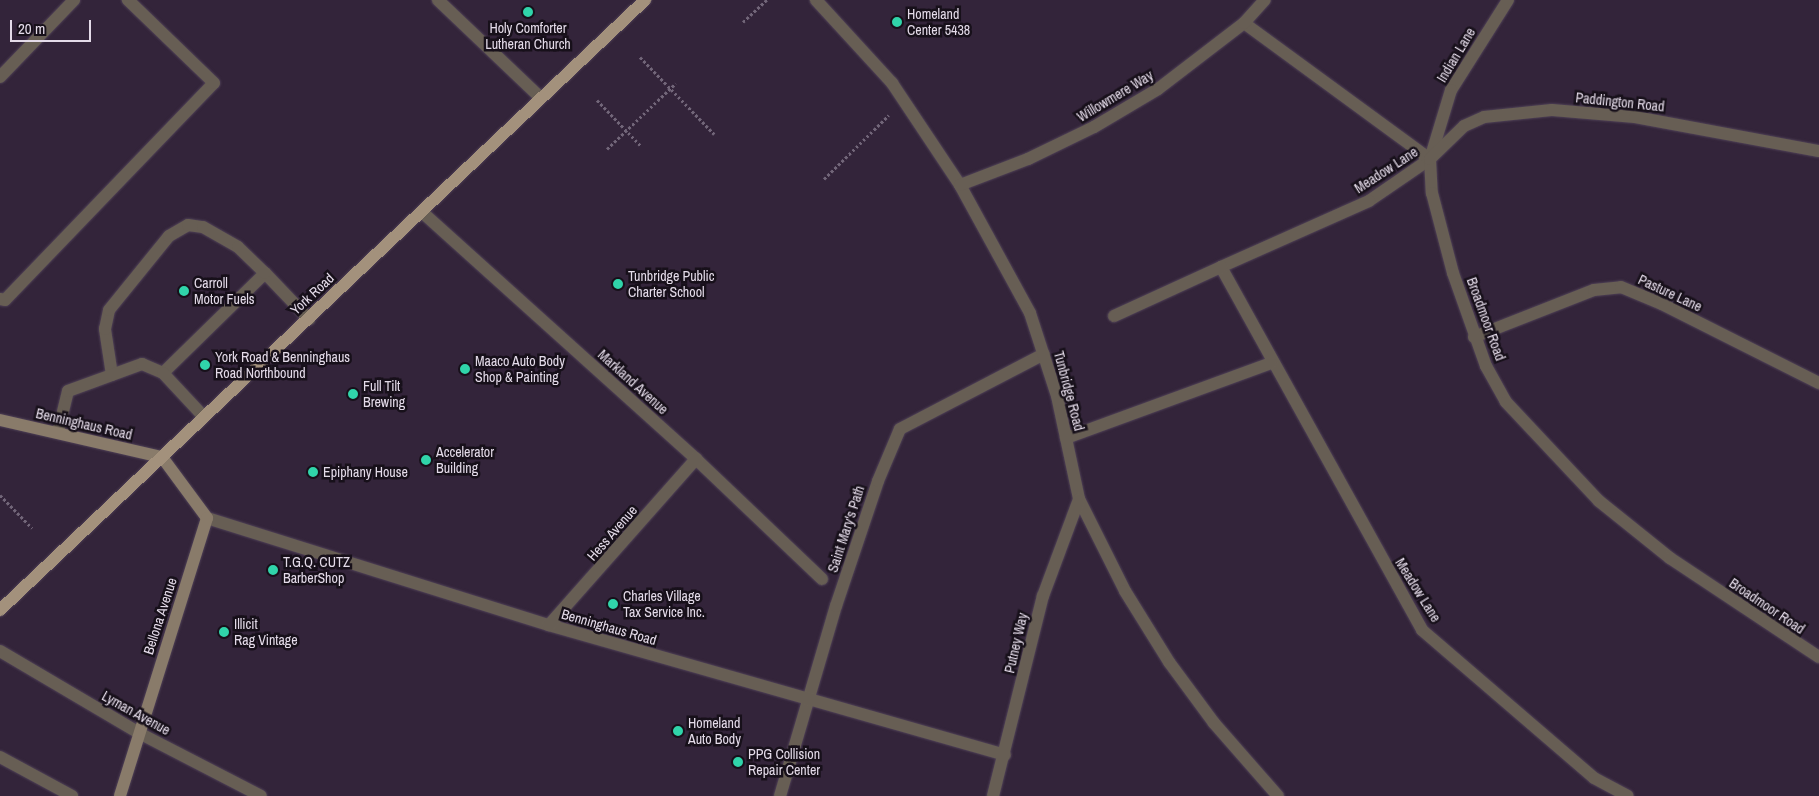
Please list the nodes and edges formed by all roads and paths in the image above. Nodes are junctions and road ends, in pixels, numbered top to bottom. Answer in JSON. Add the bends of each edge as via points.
{"nodes":[{"id":1,"x":74,"y":0,"type":"edge"},
{"id":2,"x":128,"y":0,"type":"edge"},
{"id":3,"x":438,"y":0,"type":"edge"},
{"id":4,"x":645,"y":0,"type":"edge"},
{"id":5,"x":767,"y":0,"type":"edge"},
{"id":6,"x":816,"y":0,"type":"edge"},
{"id":7,"x":1265,"y":0,"type":"edge"},
{"id":8,"x":1508,"y":0,"type":"edge"},
{"id":9,"x":743,"y":22,"type":"dead end"},
{"id":10,"x":1244,"y":22,"type":"junction"},
{"id":11,"x":640,"y":57,"type":"dead end"},
{"id":12,"x":0,"y":77,"type":"edge"},
{"id":13,"x":676,"y":84,"type":"dead end"},
{"id":14,"x":670,"y":89,"type":"junction"},
{"id":15,"x":541,"y":98,"type":"junction"},
{"id":16,"x":597,"y":100,"type":"dead end"},
{"id":17,"x":889,"y":115,"type":"dead end"},
{"id":18,"x":626,"y":131,"type":"junction"},
{"id":19,"x":714,"y":134,"type":"dead end"},
{"id":20,"x":640,"y":146,"type":"dead end"},
{"id":21,"x":607,"y":149,"type":"dead end"},
{"id":22,"x":1819,"y":151,"type":"edge"},
{"id":23,"x":1430,"y":159,"type":"junction"},
{"id":24,"x":824,"y":179,"type":"dead end"},
{"id":25,"x":960,"y":185,"type":"junction"},
{"id":26,"x":422,"y":212,"type":"junction"},
{"id":27,"x":1221,"y":267,"type":"junction"},
{"id":28,"x":265,"y":273,"type":"junction"},
{"id":29,"x":0,"y":299,"type":"edge"},
{"id":30,"x":1114,"y":316,"type":"dead end"},
{"id":31,"x":308,"y":319,"type":"junction"},
{"id":32,"x":1474,"y":337,"type":"junction"},
{"id":33,"x":1044,"y":354,"type":"junction"},
{"id":34,"x":1271,"y":363,"type":"junction"},
{"id":35,"x":163,"y":373,"type":"junction"},
{"id":36,"x":112,"y":375,"type":"junction"},
{"id":37,"x":1819,"y":383,"type":"edge"},
{"id":38,"x":204,"y":417,"type":"junction"},
{"id":39,"x":0,"y":420,"type":"edge"},
{"id":40,"x":58,"y":432,"type":"junction"},
{"id":41,"x":1066,"y":438,"type":"junction"},
{"id":42,"x":162,"y":457,"type":"junction"},
{"id":43,"x":696,"y":460,"type":"junction"},
{"id":44,"x":0,"y":495,"type":"edge"},
{"id":45,"x":1079,"y":499,"type":"junction"},
{"id":46,"x":208,"y":518,"type":"junction"},
{"id":47,"x":32,"y":528,"type":"dead end"},
{"id":48,"x":822,"y":579,"type":"dead end"},
{"id":49,"x":0,"y":610,"type":"edge"},
{"id":50,"x":549,"y":625,"type":"junction"},
{"id":51,"x":0,"y":651,"type":"edge"},
{"id":52,"x":1819,"y":657,"type":"edge"},
{"id":53,"x":808,"y":701,"type":"junction"},
{"id":54,"x":139,"y":734,"type":"junction"},
{"id":55,"x":1006,"y":755,"type":"junction"},
{"id":56,"x":0,"y":757,"type":"edge"},
{"id":57,"x":55,"y":793,"type":"edge"},
{"id":58,"x":72,"y":796,"type":"edge"},
{"id":59,"x":120,"y":796,"type":"edge"},
{"id":60,"x":261,"y":796,"type":"edge"},
{"id":61,"x":780,"y":796,"type":"edge"},
{"id":62,"x":993,"y":796,"type":"edge"},
{"id":63,"x":1278,"y":796,"type":"edge"},
{"id":64,"x":1628,"y":796,"type":"edge"}],
"edges":[{"from":1,"to":12,"type":"street"},
{"from":2,"to":29,"type":"street","via":[[214,82],[5,300]]},
{"from":3,"to":15,"type":"street"},
{"from":4,"to":15,"type":"main road","name":"York Road"},
{"from":5,"to":9,"type":"path"},
{"from":6,"to":25,"type":"street","name":"Tunbridge Road","via":[[892,83]]},
{"from":7,"to":10,"type":"street","name":"Willowmere Way"},
{"from":8,"to":23,"type":"street","name":"Indian Lane","via":[[1451,90]]},
{"from":10,"to":23,"type":"street"},
{"from":10,"to":25,"type":"street","name":"Willowmere Way","via":[[1158,89],[1094,128],[1028,159]]},
{"from":11,"to":14,"type":"path"},
{"from":13,"to":14,"type":"path"},
{"from":14,"to":18,"type":"path"},
{"from":14,"to":19,"type":"path"},
{"from":15,"to":26,"type":"main road","name":"York Road"},
{"from":16,"to":18,"type":"path"},
{"from":17,"to":24,"type":"path"},
{"from":18,"to":20,"type":"path"},
{"from":18,"to":21,"type":"path"},
{"from":22,"to":23,"type":"street","name":"Paddington Road","via":[[1635,116],[1552,110],[1484,117],[1464,126]]},
{"from":23,"to":27,"type":"street","name":"Meadow Lane","via":[[1369,201]]},
{"from":23,"to":32,"type":"street","name":"Broadmoor Road","via":[[1432,193],[1440,228]]},
{"from":25,"to":33,"type":"street","name":"Tunbridge Road","via":[[1025,304]]},
{"from":26,"to":31,"type":"main road","name":"York Road"},
{"from":26,"to":43,"type":"street","name":"Markland Avenue"},
{"from":27,"to":30,"type":"street","name":"Meadow Lane"},
{"from":27,"to":34,"type":"street","name":"Meadow Lane"},
{"from":28,"to":31,"type":"street"},
{"from":28,"to":35,"type":"street"},
{"from":28,"to":36,"type":"street","via":[[238,247],[203,227],[188,225],[170,236],[109,310],[105,329]]},
{"from":31,"to":38,"type":"main road","name":"York Road"},
{"from":32,"to":37,"type":"street","name":"Pasture Lane","via":[[1594,290],[1621,287],[1662,304]]},
{"from":32,"to":52,"type":"street","name":"Broadmoor Road","via":[[1506,402],[1598,501],[1670,558]]},
{"from":33,"to":41,"type":"street","name":"Tunbridge Road"},
{"from":33,"to":53,"type":"street","name":"Saint Mary's Path","via":[[900,429],[878,480]]},
{"from":34,"to":41,"type":"street"},
{"from":34,"to":64,"type":"street","name":"Meadow Lane","via":[[1422,630],[1594,778]]},
{"from":35,"to":36,"type":"street","via":[[142,364]]},
{"from":35,"to":38,"type":"street"},
{"from":36,"to":40,"type":"street","via":[[68,391]]},
{"from":38,"to":42,"type":"main road","name":"York Road"},
{"from":39,"to":40,"type":"street","name":"Benninghaus Road"},
{"from":40,"to":42,"type":"street","name":"Benninghaus Road"},
{"from":41,"to":45,"type":"street","name":"Tunbridge Road"},
{"from":42,"to":46,"type":"street"},
{"from":42,"to":49,"type":"main road","name":"York Road"},
{"from":43,"to":48,"type":"street","name":"Markland Avenue"},
{"from":43,"to":50,"type":"street","name":"Hess Avenue"},
{"from":44,"to":47,"type":"path"},
{"from":45,"to":55,"type":"street","name":"Putney Way","via":[[1043,596]]},
{"from":45,"to":63,"type":"street","name":"Tunbridge Road","via":[[1125,590],[1170,662],[1214,723]]},
{"from":46,"to":50,"type":"street","name":"Benninghaus Road"},
{"from":46,"to":54,"type":"street","name":"Bellona Avenue"},
{"from":50,"to":53,"type":"street","name":"Benninghaus Road"},
{"from":51,"to":54,"type":"street","name":"Lyman Avenue"},
{"from":53,"to":55,"type":"street","name":"Benninghaus Road"},
{"from":53,"to":61,"type":"street","name":"Saint Mary's Path"},
{"from":54,"to":59,"type":"street","name":"Bellona Avenue"},
{"from":54,"to":60,"type":"street","name":"Lyman Avenue"},
{"from":55,"to":62,"type":"street","name":"Putney Way"},
{"from":56,"to":57,"type":"street"},
{"from":57,"to":58,"type":"street"}]}
